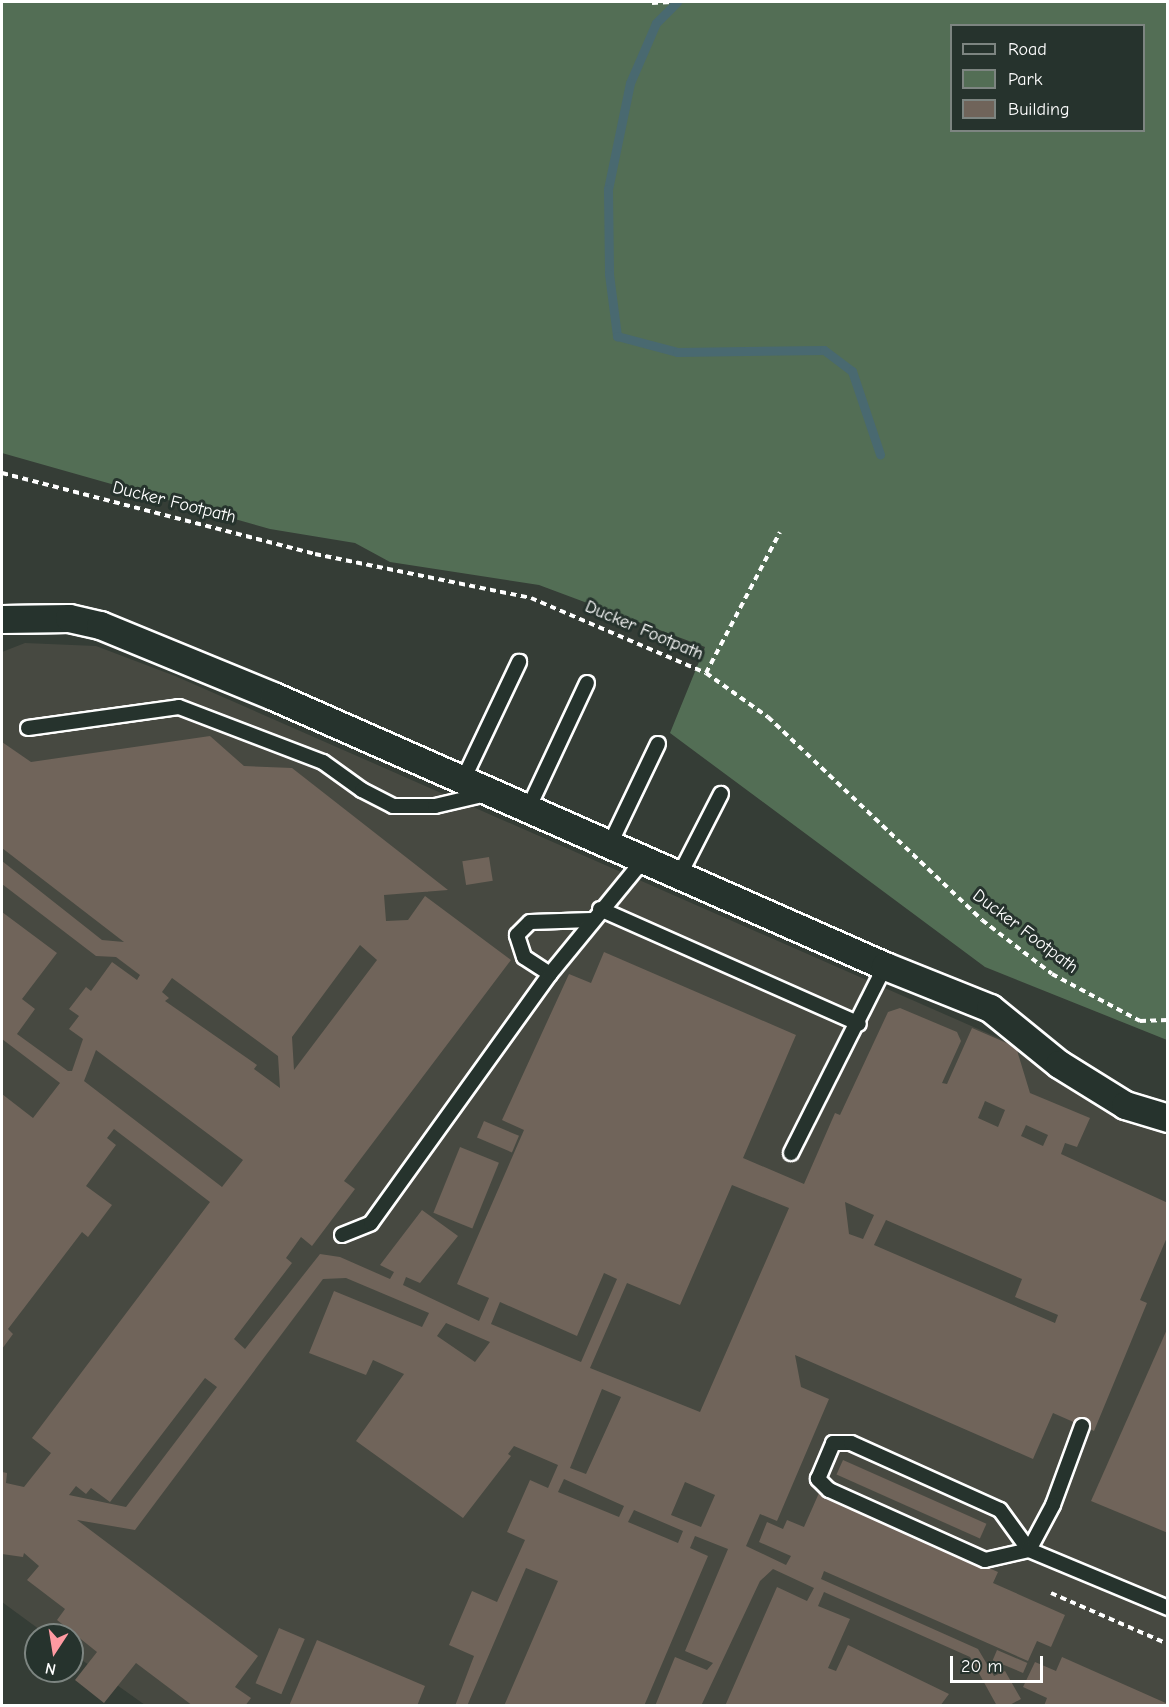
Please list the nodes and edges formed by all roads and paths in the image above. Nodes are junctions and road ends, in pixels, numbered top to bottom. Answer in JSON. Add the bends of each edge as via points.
{"nodes":[{"id":1,"x":672,"y":2,"type":"edge"},
{"id":2,"x":652,"y":3,"type":"edge"},
{"id":3,"x":2,"y":473,"type":"edge"},
{"id":4,"x":780,"y":532,"type":"dead end"},
{"id":5,"x":2,"y":619,"type":"edge"},
{"id":6,"x":519,"y":662,"type":"dead end"},
{"id":7,"x":706,"y":673,"type":"junction"},
{"id":8,"x":587,"y":683,"type":"dead end"},
{"id":9,"x":28,"y":728,"type":"dead end"},
{"id":10,"x":658,"y":744,"type":"dead end"},
{"id":11,"x":463,"y":780,"type":"junction"},
{"id":12,"x":491,"y":792,"type":"junction"},
{"id":13,"x":721,"y":794,"type":"dead end"},
{"id":14,"x":528,"y":809,"type":"junction"},
{"id":15,"x":610,"y":844,"type":"junction"},
{"id":16,"x":644,"y":859,"type":"junction"},
{"id":17,"x":680,"y":874,"type":"junction"},
{"id":18,"x":596,"y":914,"type":"junction"},
{"id":19,"x":885,"y":966,"type":"junction"},
{"id":20,"x":550,"y":974,"type":"junction"},
{"id":21,"x":1167,"y":1020,"type":"edge"},
{"id":22,"x":859,"y":1023,"type":"junction"},
{"id":23,"x":1167,"y":1118,"type":"edge"},
{"id":24,"x":791,"y":1153,"type":"dead end"},
{"id":25,"x":342,"y":1235,"type":"dead end"},
{"id":26,"x":1082,"y":1426,"type":"dead end"},
{"id":27,"x":1029,"y":1550,"type":"junction"},
{"id":28,"x":1051,"y":1593,"type":"dead end"},
{"id":29,"x":1167,"y":1608,"type":"edge"},
{"id":30,"x":1167,"y":1644,"type":"edge"}],
"edges":[{"from":1,"to":2,"type":"path"},
{"from":3,"to":7,"type":"path","name":"Ducker Footpath","via":[[315,554],[531,598]]},
{"from":4,"to":7,"type":"path"},
{"from":5,"to":11,"type":"street","via":[[69,618],[100,625]]},
{"from":6,"to":11,"type":"lane"},
{"from":7,"to":21,"type":"path","name":"Ducker Footpath","via":[[768,717],[982,921],[1052,974],[1140,1021]]},
{"from":8,"to":14,"type":"lane"},
{"from":9,"to":12,"type":"lane","via":[[179,707],[323,762],[393,806],[435,806]]},
{"from":10,"to":15,"type":"lane"},
{"from":11,"to":12,"type":"street"},
{"from":12,"to":14,"type":"street"},
{"from":13,"to":17,"type":"lane"},
{"from":14,"to":15,"type":"street"},
{"from":15,"to":16,"type":"street"},
{"from":16,"to":17,"type":"street"},
{"from":16,"to":18,"type":"lane"},
{"from":17,"to":19,"type":"street"},
{"from":18,"to":20,"type":"lane"},
{"from":18,"to":20,"type":"lane","via":[[531,922],[517,935],[524,957]]},
{"from":18,"to":22,"type":"lane"},
{"from":19,"to":22,"type":"lane"},
{"from":19,"to":23,"type":"street","via":[[990,1008],[1059,1064],[1106,1094],[1125,1105]]},
{"from":20,"to":25,"type":"lane","via":[[371,1223]]},
{"from":22,"to":24,"type":"lane"},
{"from":26,"to":27,"type":"lane","via":[[1053,1505]]},
{"from":27,"to":27,"type":"lane","via":[[985,1560],[829,1490],[818,1479],[833,1443],[851,1443],[1000,1510]]},
{"from":27,"to":29,"type":"lane"},
{"from":28,"to":30,"type":"path"}]}
